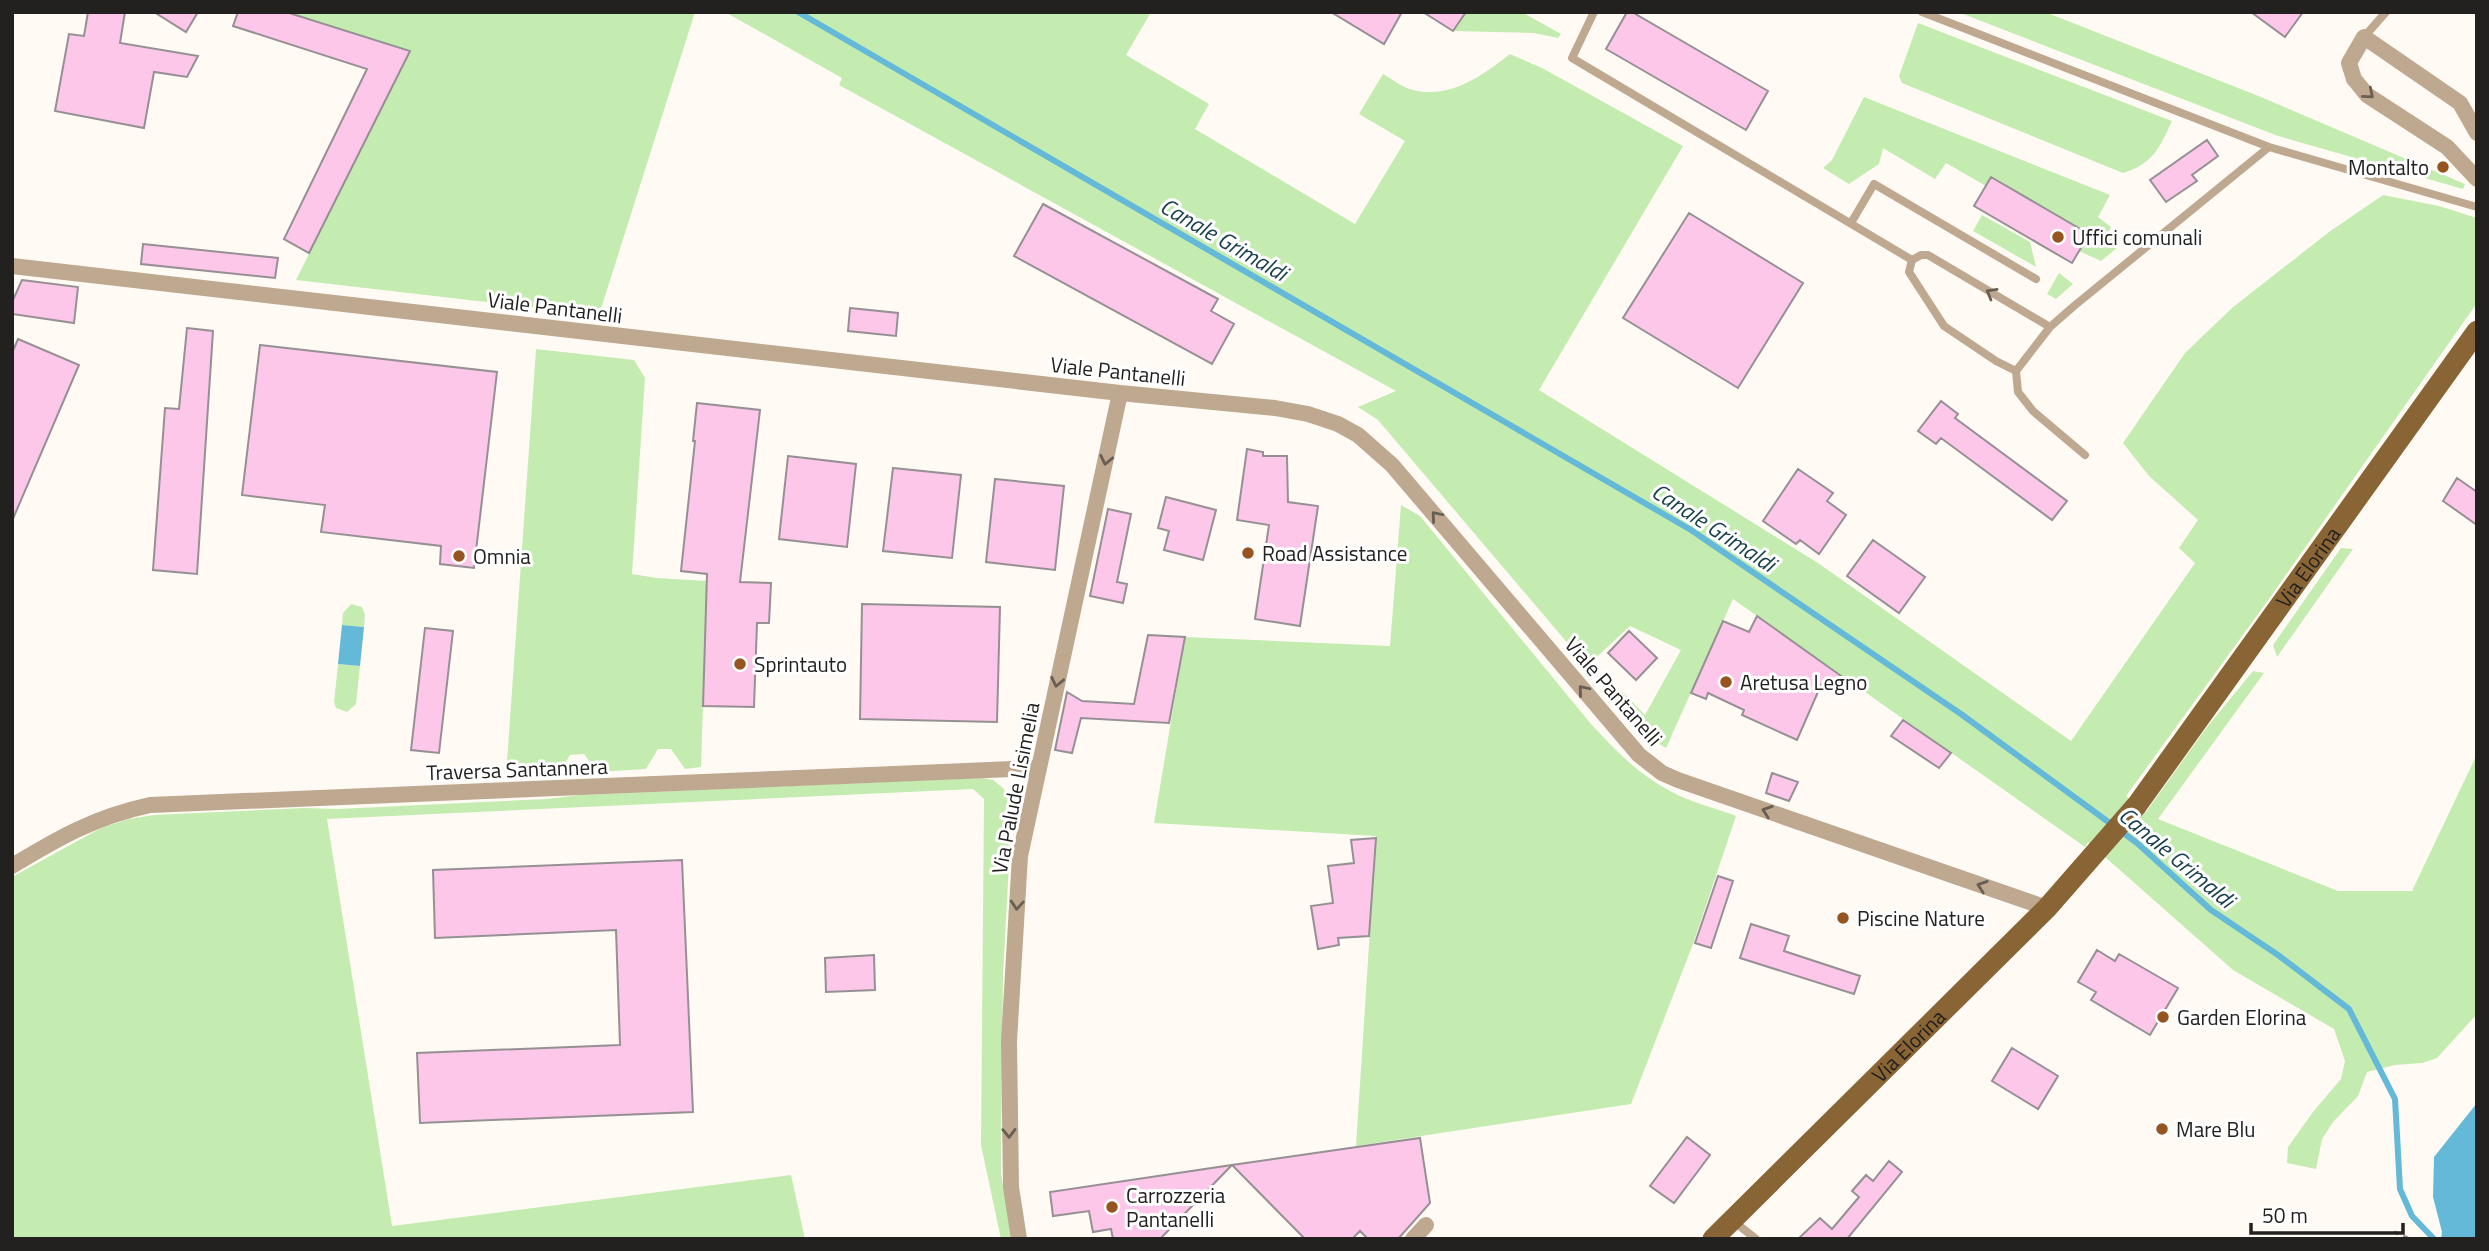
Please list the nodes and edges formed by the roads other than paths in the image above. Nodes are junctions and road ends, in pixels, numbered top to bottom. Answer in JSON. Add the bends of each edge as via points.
{"nodes":[{"id":1,"x":1594,"y":12,"type":"edge"},
{"id":2,"x":1922,"y":12,"type":"edge"},
{"id":3,"x":2386,"y":12,"type":"edge"},
{"id":4,"x":2364,"y":37,"type":"junction"},
{"id":5,"x":2477,"y":134,"type":"edge"},
{"id":6,"x":2269,"y":147,"type":"junction"},
{"id":7,"x":2477,"y":179,"type":"edge"},
{"id":8,"x":2477,"y":200,"type":"edge"},
{"id":9,"x":2461,"y":201,"type":"junction"},
{"id":10,"x":2477,"y":207,"type":"edge"},
{"id":11,"x":1851,"y":223,"type":"junction"},
{"id":12,"x":1912,"y":260,"type":"junction"},
{"id":13,"x":12,"y":265,"type":"edge"},
{"id":14,"x":2036,"y":279,"type":"dead end"},
{"id":15,"x":2050,"y":327,"type":"junction"},
{"id":16,"x":2477,"y":331,"type":"edge"},
{"id":17,"x":2016,"y":371,"type":"junction"},
{"id":18,"x":1120,"y":393,"type":"junction"},
{"id":19,"x":2085,"y":455,"type":"dead end"},
{"id":20,"x":1038,"y":768,"type":"junction"},
{"id":21,"x":12,"y":866,"type":"edge"},
{"id":22,"x":2047,"y":908,"type":"junction"},
{"id":23,"x":1732,"y":1220,"type":"junction"},
{"id":24,"x":1426,"y":1225,"type":"dead end"},
{"id":25,"x":1019,"y":1239,"type":"edge"},
{"id":26,"x":1413,"y":1239,"type":"edge"},
{"id":27,"x":1713,"y":1239,"type":"edge"},
{"id":28,"x":1756,"y":1239,"type":"edge"}],
"edges":[{"from":1,"to":11,"type":"lane","via":[[1572,58]]},
{"from":2,"to":6,"type":"lane"},
{"from":3,"to":4,"type":"lane"},
{"from":4,"to":5,"type":"street","via":[[2460,103]]},
{"from":4,"to":7,"type":"street","one_way":true,"via":[[2349,64],[2354,79],[2367,94],[2447,147]]},
{"from":6,"to":9,"type":"lane"},
{"from":6,"to":15,"type":"lane"},
{"from":8,"to":9,"type":"lane"},
{"from":9,"to":10,"type":"lane"},
{"from":11,"to":12,"type":"lane"},
{"from":11,"to":14,"type":"lane","via":[[1874,184]]},
{"from":15,"to":12,"type":"lane","one_way":true,"via":[[1928,255]]},
{"from":12,"to":17,"type":"lane","via":[[1909,272],[1944,326]]},
{"from":13,"to":18,"type":"street","name":"Viale Pantanelli"},
{"from":15,"to":17,"type":"lane"},
{"from":16,"to":22,"type":"main road","name":"Via Elorina","via":[[2137,805]]},
{"from":17,"to":19,"type":"lane","via":[[2018,392],[2033,411]]},
{"from":18,"to":20,"type":"street","name":"Via Palude Lisimelia","one_way":true},
{"from":22,"to":18,"type":"street","name":"Viale Pantanelli","one_way":true,"via":[[1662,773],[1639,755],[1392,465],[1358,435],[1308,414],[1275,408]]},
{"from":20,"to":21,"type":"street","name":"Traversa Santannera","via":[[150,806],[101,818]]},
{"from":20,"to":25,"type":"street","name":"Via Palude Lisimelia","one_way":true,"via":[[1020,856],[1009,1041],[1011,1187]]},
{"from":22,"to":23,"type":"main road","name":"Via Elorina"},
{"from":23,"to":27,"type":"main road","name":"Via Elorina"},
{"from":23,"to":28,"type":"lane"},
{"from":24,"to":26,"type":"street"}]}
